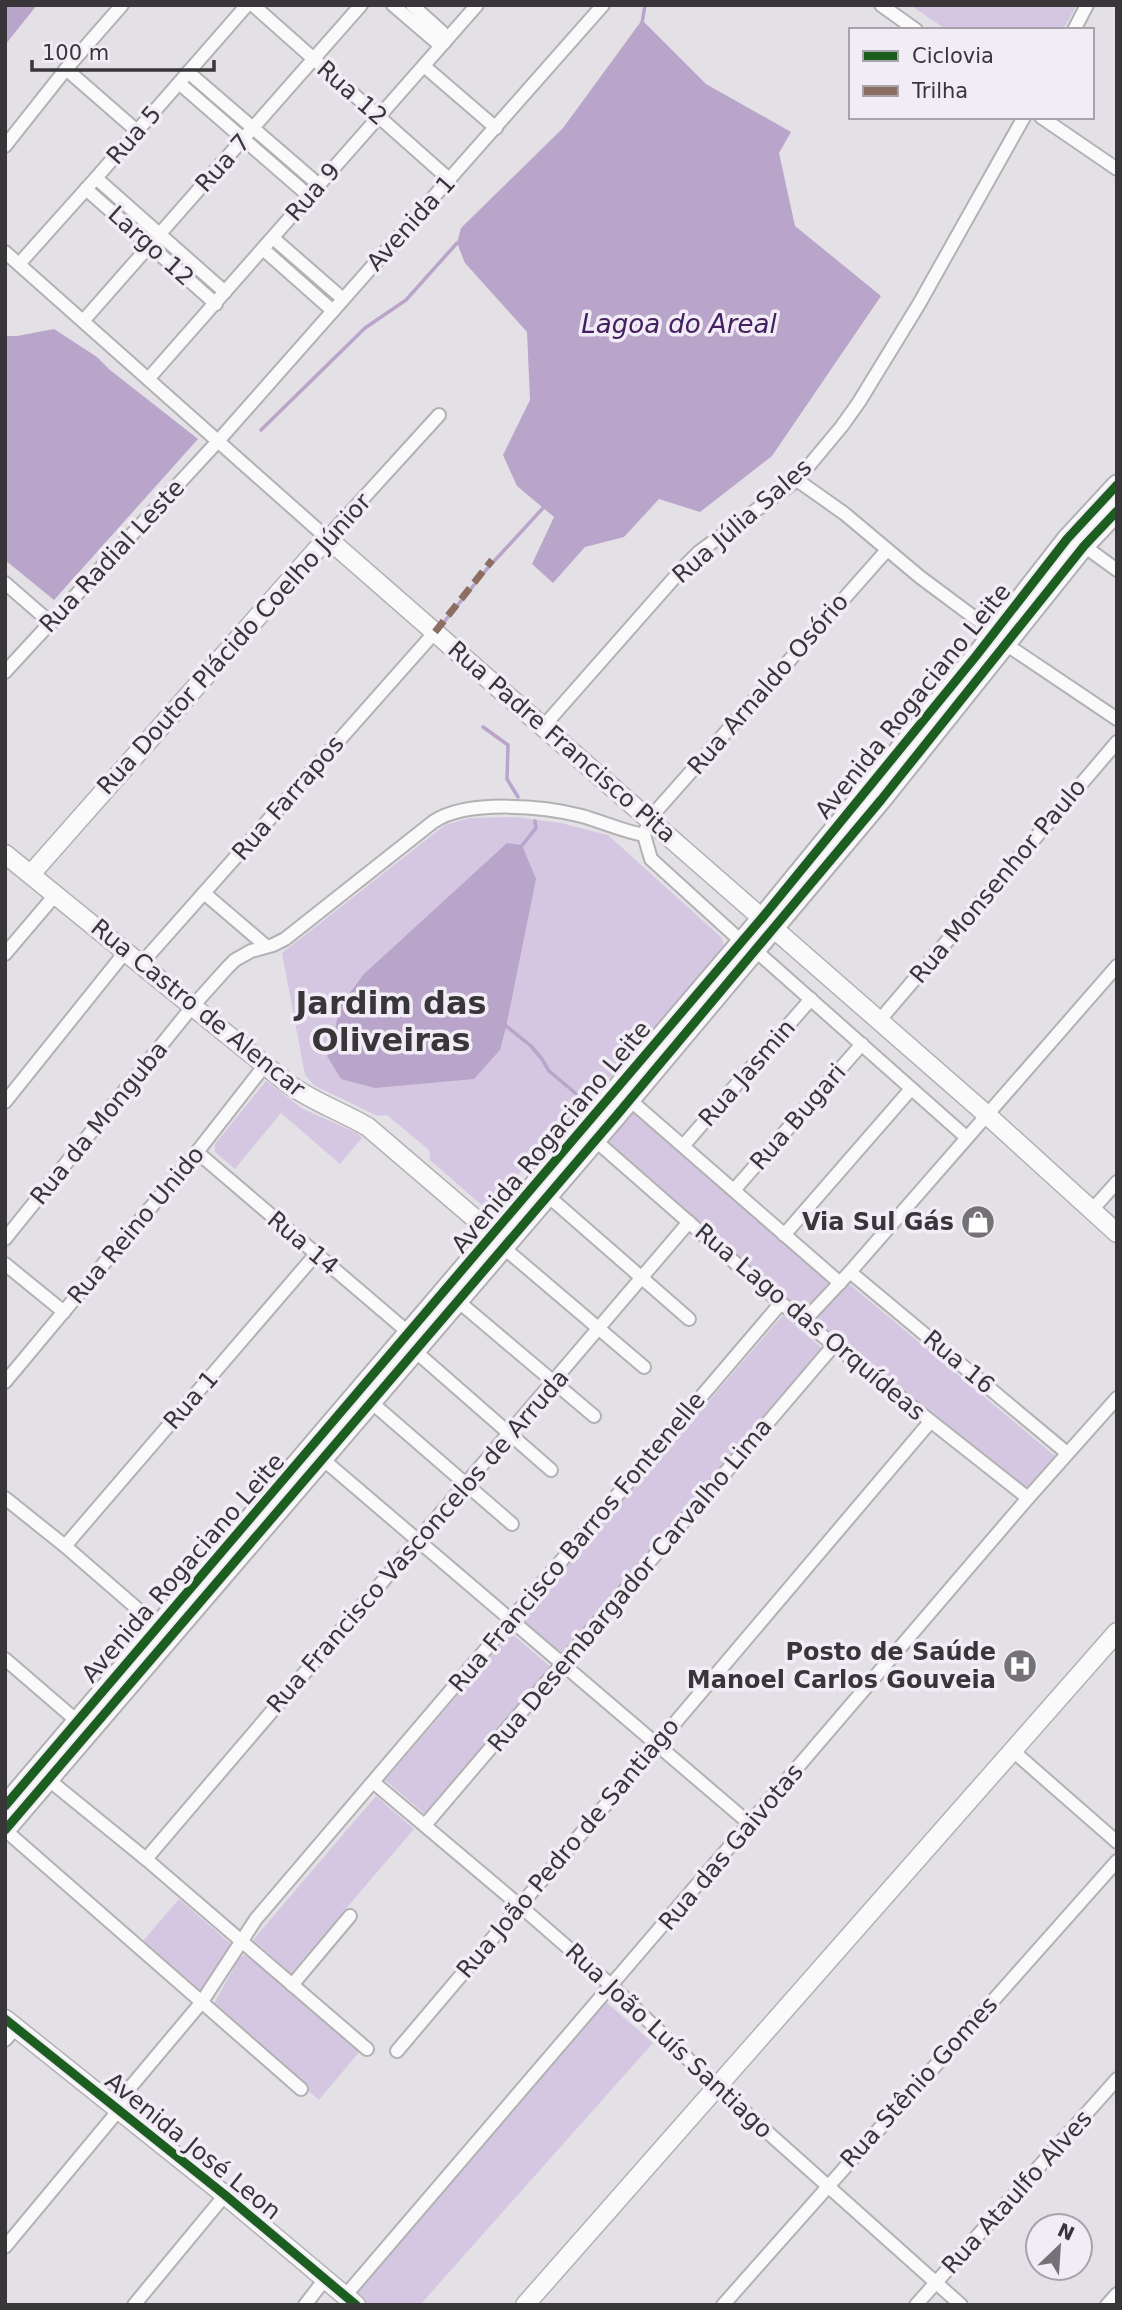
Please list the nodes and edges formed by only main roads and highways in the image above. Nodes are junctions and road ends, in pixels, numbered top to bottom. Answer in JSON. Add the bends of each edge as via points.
{"nodes":[{"id":1,"x":1117,"y":485,"type":"edge"},
{"id":2,"x":1117,"y":511,"type":"edge"},
{"id":3,"x":1001,"y":639,"type":"junction"},
{"id":4,"x":606,"y":1115,"type":"junction"},
{"id":5,"x":498,"y":1241,"type":"junction"},
{"id":6,"x":412,"y":1342,"type":"junction"},
{"id":7,"x":317,"y":1454,"type":"junction"},
{"id":8,"x":164,"y":1632,"type":"junction"},
{"id":9,"x":5,"y":1806,"type":"edge"},
{"id":10,"x":5,"y":1830,"type":"edge"}],
"edges":[{"from":1,"to":3,"type":"main road","name":"Avenida Rogaciano Leite","via":[[1067,539]]},
{"from":2,"to":3,"type":"main road","name":"Avenida Rogaciano Leite"},
{"from":3,"to":4,"type":"main road","name":"Avenida Rogaciano Leite","via":[[881,800],[768,923]]},
{"from":4,"to":5,"type":"main road","name":"Avenida Rogaciano Leite"},
{"from":4,"to":5,"type":"main road","name":"Avenida Rogaciano Leite","via":[[548,1196]]},
{"from":5,"to":6,"type":"main road","name":"Avenida Rogaciano Leite"},
{"from":5,"to":6,"type":"main road","name":"Avenida Rogaciano Leite","via":[[459,1302]]},
{"from":6,"to":7,"type":"main road","name":"Avenida Rogaciano Leite"},
{"from":6,"to":7,"type":"main road","name":"Avenida Rogaciano Leite","via":[[371,1402]]},
{"from":7,"to":8,"type":"main road","name":"Avenida Rogaciano Leite"},
{"from":8,"to":9,"type":"main road","name":"Avenida Rogaciano Leite","via":[[77,1721]]},
{"from":8,"to":10,"type":"main road","name":"Avenida Rogaciano Leite"}]}
